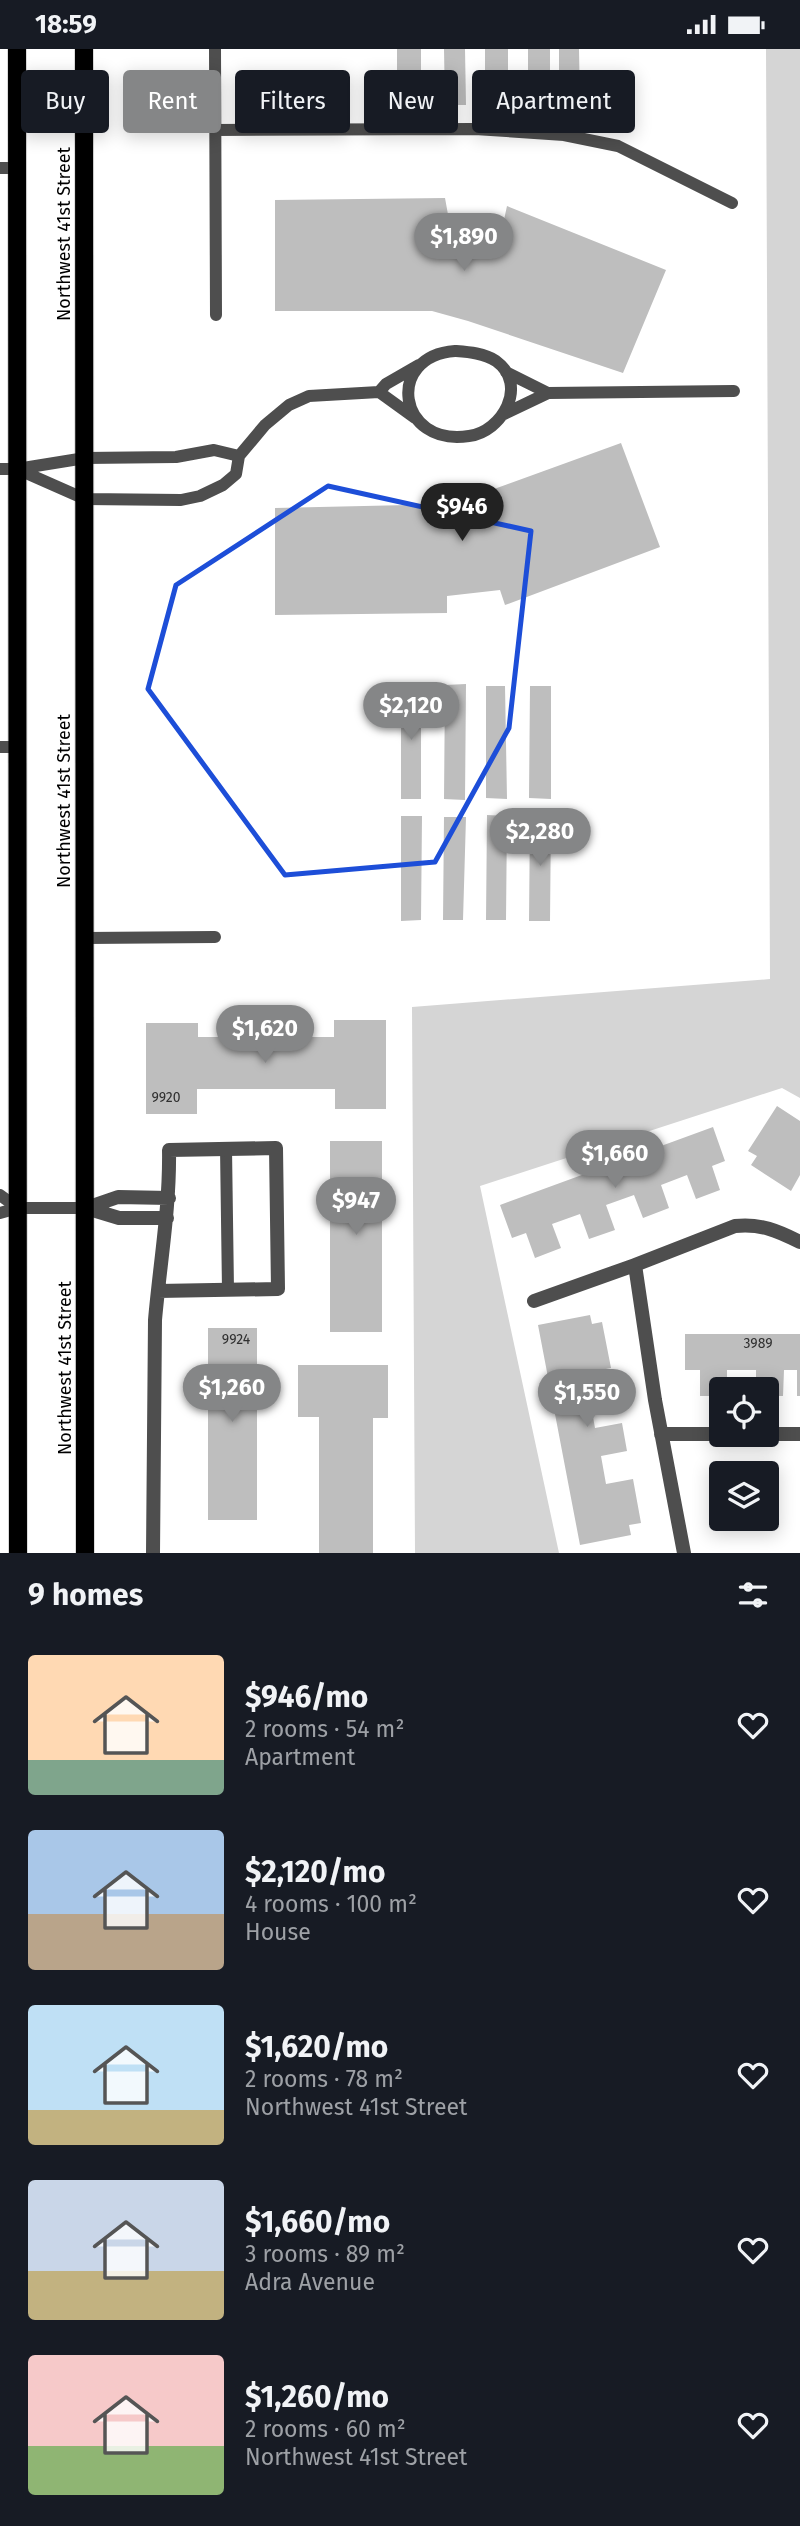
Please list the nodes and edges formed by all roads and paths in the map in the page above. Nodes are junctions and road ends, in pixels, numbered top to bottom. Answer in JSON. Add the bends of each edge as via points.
{"nodes":[{"id":1,"x":17,"y":49,"type":"edge"},
{"id":2,"x":84,"y":49,"type":"edge"},
{"id":3,"x":215,"y":49,"type":"edge"},
{"id":4,"x":215,"y":70,"type":"edge"},
{"id":5,"x":221,"y":130,"type":"edge"},
{"id":6,"x":215,"y":133,"type":"edge"},
{"id":7,"x":9,"y":168,"type":"edge"},
{"id":8,"x":732,"y":203,"type":"dead end"},
{"id":9,"x":216,"y":315,"type":"dead end"},
{"id":10,"x":419,"y":365,"type":"junction"},
{"id":11,"x":506,"y":372,"type":"junction"},
{"id":12,"x":734,"y":391,"type":"dead end"},
{"id":13,"x":379,"y":392,"type":"junction"},
{"id":14,"x":548,"y":393,"type":"junction"},
{"id":15,"x":504,"y":414,"type":"junction"},
{"id":16,"x":415,"y":418,"type":"junction"},
{"id":17,"x":239,"y":456,"type":"junction"},
{"id":18,"x":85,"y":458,"type":"junction"},
{"id":19,"x":9,"y":469,"type":"edge"},
{"id":20,"x":85,"y":499,"type":"junction"},
{"id":21,"x":9,"y":747,"type":"edge"},
{"id":22,"x":215,"y":937,"type":"dead end"},
{"id":23,"x":86,"y":938,"type":"junction"},
{"id":24,"x":226,"y":1148,"type":"junction"},
{"id":25,"x":0,"y":1195,"type":"edge"},
{"id":26,"x":169,"y":1198,"type":"junction"},
{"id":27,"x":18,"y":1208,"type":"junction"},
{"id":28,"x":86,"y":1208,"type":"junction"},
{"id":29,"x":0,"y":1213,"type":"edge"},
{"id":30,"x":167,"y":1218,"type":"junction"},
{"id":31,"x":800,"y":1242,"type":"edge"},
{"id":32,"x":635,"y":1265,"type":"junction"},
{"id":33,"x":228,"y":1290,"type":"junction"},
{"id":34,"x":158,"y":1291,"type":"junction"},
{"id":35,"x":534,"y":1301,"type":"dead end"},
{"id":36,"x":661,"y":1434,"type":"junction"},
{"id":37,"x":709,"y":1434,"type":"edge"},
{"id":38,"x":779,"y":1434,"type":"edge"},
{"id":39,"x":800,"y":1434,"type":"edge"},
{"id":40,"x":18,"y":1553,"type":"edge"},
{"id":41,"x":86,"y":1553,"type":"edge"},
{"id":42,"x":153,"y":1553,"type":"edge"},
{"id":43,"x":684,"y":1553,"type":"edge"}],
"edges":[{"from":1,"to":7,"type":"main road"},
{"from":2,"to":18,"type":"main road","name":"Northwest 41st Street"},
{"from":3,"to":4,"type":"lane"},
{"from":5,"to":8,"type":"lane","via":[[464,129],[564,135],[618,146]]},
{"from":6,"to":9,"type":"lane"},
{"from":7,"to":19,"type":"main road"},
{"from":10,"to":11,"type":"lane","via":[[431,355],[467,352],[494,359]]},
{"from":10,"to":13,"type":"lane"},
{"from":10,"to":16,"type":"lane","via":[[408,393]]},
{"from":11,"to":14,"type":"lane"},
{"from":11,"to":15,"type":"lane","via":[[511,394]]},
{"from":12,"to":14,"type":"lane"},
{"from":13,"to":16,"type":"lane"},
{"from":13,"to":17,"type":"lane","via":[[300,399],[276,414]]},
{"from":14,"to":15,"type":"lane"},
{"from":15,"to":16,"type":"lane","via":[[489,429],[468,437],[425,429]]},
{"from":17,"to":18,"type":"lane","via":[[214,450],[176,457]]},
{"from":17,"to":20,"type":"lane","via":[[236,474],[200,496],[181,500]]},
{"from":18,"to":19,"type":"lane"},
{"from":18,"to":20,"type":"main road","name":"Northwest 41st Street"},
{"from":19,"to":20,"type":"lane"},
{"from":19,"to":21,"type":"main road"},
{"from":20,"to":23,"type":"main road","name":"Northwest 41st Street"},
{"from":21,"to":27,"type":"main road"},
{"from":22,"to":23,"type":"lane"},
{"from":23,"to":28,"type":"main road","name":"Northwest 41st Street"},
{"from":24,"to":26,"type":"street","via":[[169,1150]]},
{"from":24,"to":33,"type":"lane"},
{"from":24,"to":33,"type":"street","via":[[276,1148],[278,1289]]},
{"from":25,"to":27,"type":"lane"},
{"from":26,"to":28,"type":"street","via":[[118,1197]]},
{"from":26,"to":30,"type":"street"},
{"from":27,"to":28,"type":"lane"},
{"from":27,"to":29,"type":"lane"},
{"from":27,"to":40,"type":"main road"},
{"from":28,"to":30,"type":"street","via":[[119,1218]]},
{"from":28,"to":41,"type":"main road","name":"Northwest 41st Street"},
{"from":30,"to":34,"type":"street"},
{"from":31,"to":32,"type":"street","via":[[771,1228],[747,1224]]},
{"from":32,"to":35,"type":"street"},
{"from":32,"to":36,"type":"street"},
{"from":33,"to":34,"type":"street"},
{"from":34,"to":42,"type":"street"},
{"from":36,"to":37,"type":"street"},
{"from":36,"to":43,"type":"street"},
{"from":38,"to":39,"type":"street"}]}
